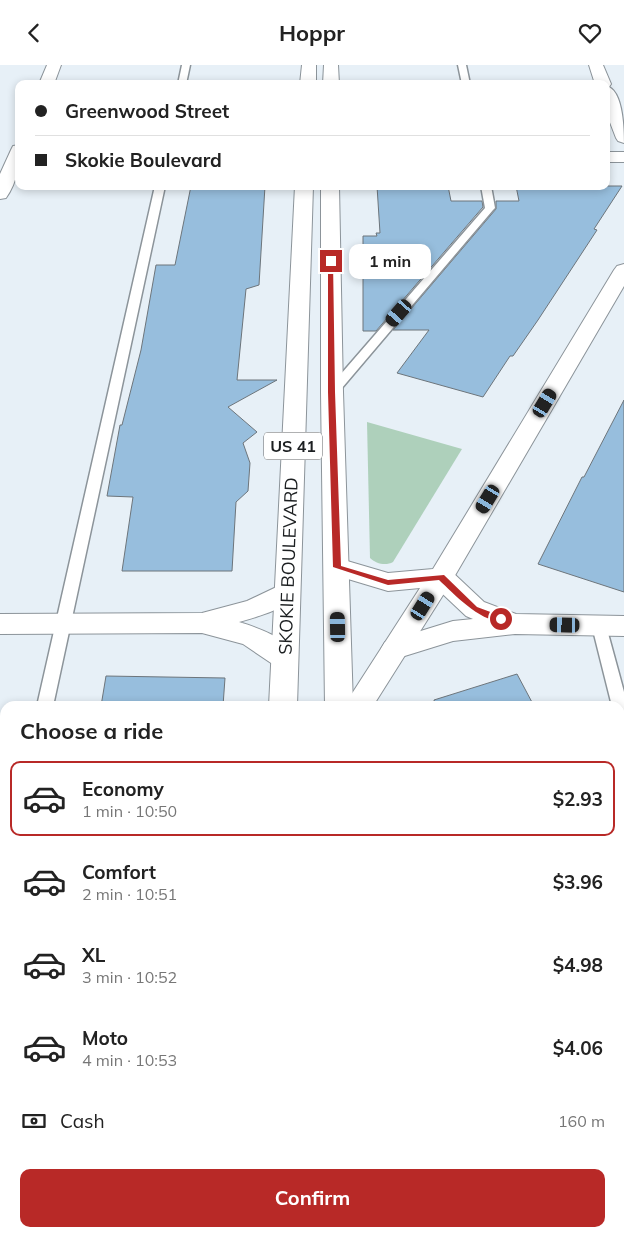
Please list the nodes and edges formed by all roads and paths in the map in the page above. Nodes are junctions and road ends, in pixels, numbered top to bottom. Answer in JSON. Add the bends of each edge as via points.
{"nodes":[{"id":1,"x":54,"y":65,"type":"edge"},
{"id":2,"x":186,"y":65,"type":"edge"},
{"id":3,"x":309,"y":65,"type":"edge"},
{"id":4,"x":331,"y":65,"type":"edge"},
{"id":5,"x":462,"y":65,"type":"edge"},
{"id":6,"x":596,"y":65,"type":"edge"},
{"id":7,"x":48,"y":80,"type":"edge"},
{"id":8,"x":183,"y":80,"type":"edge"},
{"id":9,"x":308,"y":80,"type":"edge"},
{"id":10,"x":331,"y":80,"type":"edge"},
{"id":11,"x":465,"y":80,"type":"edge"},
{"id":12,"x":602,"y":80,"type":"edge"},
{"id":13,"x":610,"y":101,"type":"edge"},
{"id":14,"x":624,"y":138,"type":"edge"},
{"id":15,"x":13,"y":154,"type":"edge"},
{"id":16,"x":610,"y":157,"type":"edge"},
{"id":17,"x":624,"y":157,"type":"edge"},
{"id":18,"x":159,"y":190,"type":"edge"},
{"id":19,"x":304,"y":190,"type":"edge"},
{"id":20,"x":330,"y":190,"type":"edge"},
{"id":21,"x":487,"y":190,"type":"edge"},
{"id":22,"x":0,"y":194,"type":"edge"},
{"id":23,"x":624,"y":270,"type":"edge"},
{"id":24,"x":332,"y":392,"type":"junction"},
{"id":25,"x":337,"y":567,"type":"junction"},
{"id":26,"x":441,"y":577,"type":"junction"},
{"id":27,"x":287,"y":591,"type":"junction"},
{"id":28,"x":202,"y":623,"type":"junction"},
{"id":29,"x":0,"y":624,"type":"edge"},
{"id":30,"x":514,"y":624,"type":"junction"},
{"id":31,"x":63,"y":625,"type":"junction"},
{"id":32,"x":611,"y":626,"type":"edge"},
{"id":33,"x":395,"y":649,"type":"junction"},
{"id":34,"x":284,"y":658,"type":"junction"},
{"id":35,"x":46,"y":701,"type":"edge"},
{"id":36,"x":283,"y":701,"type":"edge"},
{"id":37,"x":339,"y":701,"type":"edge"},
{"id":38,"x":361,"y":701,"type":"edge"},
{"id":39,"x":619,"y":701,"type":"edge"}],
"edges":[{"from":1,"to":7,"type":"main road"},
{"from":2,"to":8,"type":"lane"},
{"from":3,"to":9,"type":"main road"},
{"from":4,"to":10,"type":"main road"},
{"from":5,"to":11,"type":"lane"},
{"from":6,"to":12,"type":"main road"},
{"from":13,"to":14,"type":"main road"},
{"from":15,"to":22,"type":"main road"},
{"from":16,"to":17,"type":"main road"},
{"from":18,"to":31,"type":"lane"},
{"from":19,"to":27,"type":"main road","name":"SKOKIE BOULEVARD","number":"US 41"},
{"from":20,"to":24,"type":"main road","number":"US 41"},
{"from":21,"to":24,"type":"lane","via":[[490,208]]},
{"from":23,"to":26,"type":"main road"},
{"from":24,"to":25,"type":"main road","number":"US 41"},
{"from":25,"to":26,"type":"main road","via":[[388,582]]},
{"from":25,"to":37,"type":"main road","number":"US 41"},
{"from":26,"to":30,"type":"main road","via":[[474,609]]},
{"from":26,"to":33,"type":"main road"},
{"from":27,"to":28,"type":"main road","via":[[255,608]]},
{"from":27,"to":34,"type":"main road","name":"SKOKIE BOULEVARD","number":"US 41"},
{"from":28,"to":31,"type":"main road"},
{"from":28,"to":34,"type":"main road","via":[[252,636]]},
{"from":29,"to":31,"type":"main road"},
{"from":30,"to":32,"type":"main road"},
{"from":30,"to":33,"type":"main road","via":[[453,631]]},
{"from":31,"to":35,"type":"lane"},
{"from":32,"to":39,"type":"lane"},
{"from":33,"to":38,"type":"main road"},
{"from":34,"to":36,"type":"main road","name":"SKOKIE BOULEVARD","number":"US 41"}]}
